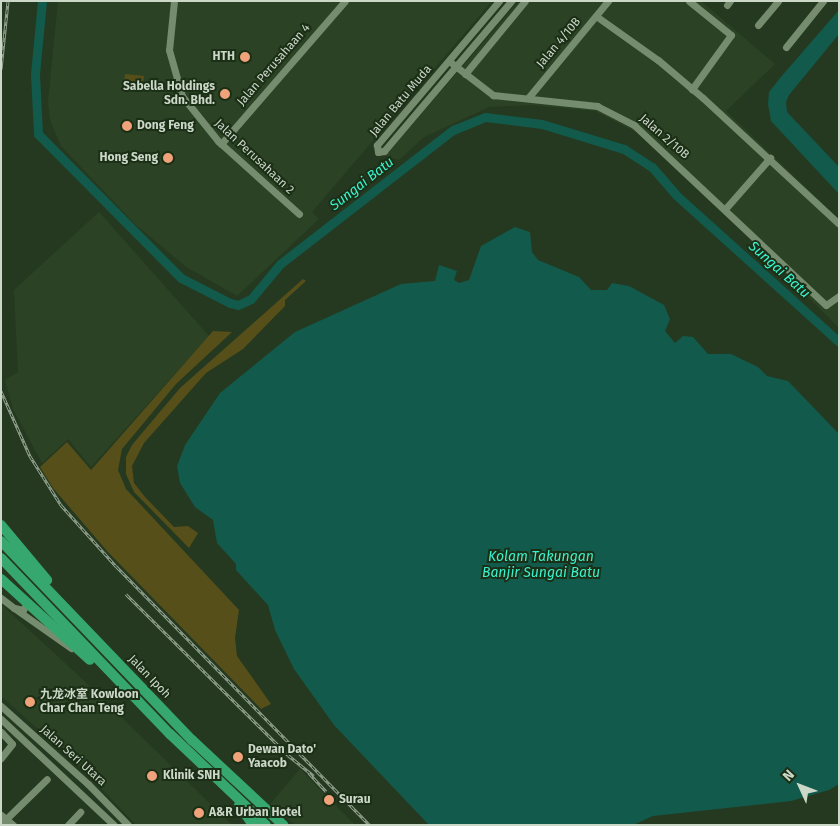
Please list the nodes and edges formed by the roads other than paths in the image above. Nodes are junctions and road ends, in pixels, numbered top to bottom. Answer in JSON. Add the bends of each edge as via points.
{"nodes":[{"id":1,"x":174,"y":1,"type":"edge"},
{"id":2,"x":345,"y":1,"type":"edge"},
{"id":3,"x":499,"y":1,"type":"edge"},
{"id":4,"x":511,"y":1,"type":"edge"},
{"id":5,"x":525,"y":1,"type":"edge"},
{"id":6,"x":608,"y":1,"type":"edge"},
{"id":7,"x":689,"y":1,"type":"edge"},
{"id":8,"x":778,"y":1,"type":"edge"},
{"id":9,"x":823,"y":1,"type":"edge"},
{"id":10,"x":596,"y":16,"type":"junction"},
{"id":11,"x":758,"y":25,"type":"dead end"},
{"id":12,"x":786,"y":47,"type":"dead end"},
{"id":13,"x":449,"y":61,"type":"junction"},
{"id":14,"x":456,"y":67,"type":"junction"},
{"id":15,"x":465,"y":74,"type":"junction"},
{"id":16,"x":692,"y":89,"type":"junction"},
{"id":17,"x":528,"y":98,"type":"junction"},
{"id":18,"x":221,"y":144,"type":"junction"},
{"id":19,"x":770,"y":158,"type":"junction"},
{"id":20,"x":726,"y":208,"type":"junction"},
{"id":21,"x":299,"y":214,"type":"dead end"},
{"id":22,"x":839,"y":224,"type":"edge"},
{"id":23,"x":839,"y":296,"type":"edge"},
{"id":24,"x":1,"y":526,"type":"edge"},
{"id":25,"x":1,"y":541,"type":"edge"},
{"id":26,"x":1,"y":558,"type":"edge"},
{"id":27,"x":1,"y":579,"type":"edge"},
{"id":28,"x":1,"y":598,"type":"edge"},
{"id":29,"x":27,"y":603,"type":"junction"},
{"id":30,"x":14,"y":608,"type":"junction"},
{"id":31,"x":86,"y":657,"type":"junction"},
{"id":32,"x":124,"y":669,"type":"junction"},
{"id":33,"x":115,"y":679,"type":"junction"},
{"id":34,"x":1,"y":706,"type":"edge"},
{"id":35,"x":1,"y":718,"type":"edge"},
{"id":36,"x":1,"y":732,"type":"edge"},
{"id":37,"x":1,"y":758,"type":"edge"},
{"id":38,"x":47,"y":779,"type":"dead end"},
{"id":39,"x":233,"y":796,"type":"junction"},
{"id":40,"x":80,"y":812,"type":"dead end"},
{"id":41,"x":3,"y":819,"type":"edge"},
{"id":42,"x":13,"y":825,"type":"edge"},
{"id":43,"x":68,"y":825,"type":"edge"},
{"id":44,"x":114,"y":825,"type":"edge"},
{"id":45,"x":128,"y":825,"type":"edge"},
{"id":46,"x":253,"y":825,"type":"edge"},
{"id":47,"x":266,"y":825,"type":"edge"},
{"id":48,"x":283,"y":825,"type":"edge"}],
"edges":[{"from":1,"to":18,"type":"street","name":"Jalan Perusahaan 2","via":[[169,50],[180,90]]},
{"from":2,"to":18,"type":"street","name":"Jalan Perusahaan 4"},
{"from":3,"to":13,"type":"street","name":"Jalan Batu Muda"},
{"from":4,"to":14,"type":"street","name":"Jalan Batu Muda"},
{"from":5,"to":15,"type":"street"},
{"from":6,"to":10,"type":"street","name":"Jalan 4/10B"},
{"from":7,"to":16,"type":"street","via":[[731,35]]},
{"from":8,"to":11,"type":"street"},
{"from":9,"to":12,"type":"street"},
{"from":10,"to":16,"type":"street"},
{"from":10,"to":17,"type":"street","name":"Jalan 4/10B"},
{"from":13,"to":14,"type":"street","name":"Jalan 2/10B"},
{"from":13,"to":14,"type":"street","name":"Jalan Batu Muda","via":[[377,146],[378,152],[384,151]]},
{"from":14,"to":15,"type":"street","name":"Jalan 2/10B"},
{"from":15,"to":17,"type":"street","name":"Jalan 2/10B","via":[[493,95]]},
{"from":16,"to":19,"type":"street"},
{"from":17,"to":20,"type":"street","name":"Jalan 2/10B","via":[[597,106],[634,125]]},
{"from":18,"to":21,"type":"street","name":"Jalan Perusahaan 2"},
{"from":19,"to":20,"type":"street"},
{"from":19,"to":22,"type":"street"},
{"from":20,"to":23,"type":"street","name":"Jalan 2/10B","via":[[826,305]]},
{"from":24,"to":32,"type":"highway"},
{"from":25,"to":32,"type":"highway","name":"Jalan Ipoh"},
{"from":26,"to":33,"type":"highway","name":"Jalan Ipoh"},
{"from":27,"to":29,"type":"highway"},
{"from":28,"to":30,"type":"street"},
{"from":29,"to":30,"type":"street","via":[[22,610]]},
{"from":29,"to":31,"type":"highway"},
{"from":30,"to":31,"type":"street"},
{"from":31,"to":33,"type":"highway"},
{"from":32,"to":48,"type":"highway","name":"Jalan Ipoh","via":[[192,740]]},
{"from":33,"to":39,"type":"highway","name":"Jalan Ipoh"},
{"from":34,"to":45,"type":"street","name":"Jalan Seri Utara","via":[[88,784]]},
{"from":35,"to":44,"type":"street","name":"Jalan Seri Utara"},
{"from":36,"to":37,"type":"street","via":[[12,744]]},
{"from":38,"to":41,"type":"street"},
{"from":39,"to":46,"type":"highway"},
{"from":39,"to":47,"type":"highway","name":"Jalan Ipoh"},
{"from":40,"to":43,"type":"street"},
{"from":41,"to":42,"type":"street"}]}
